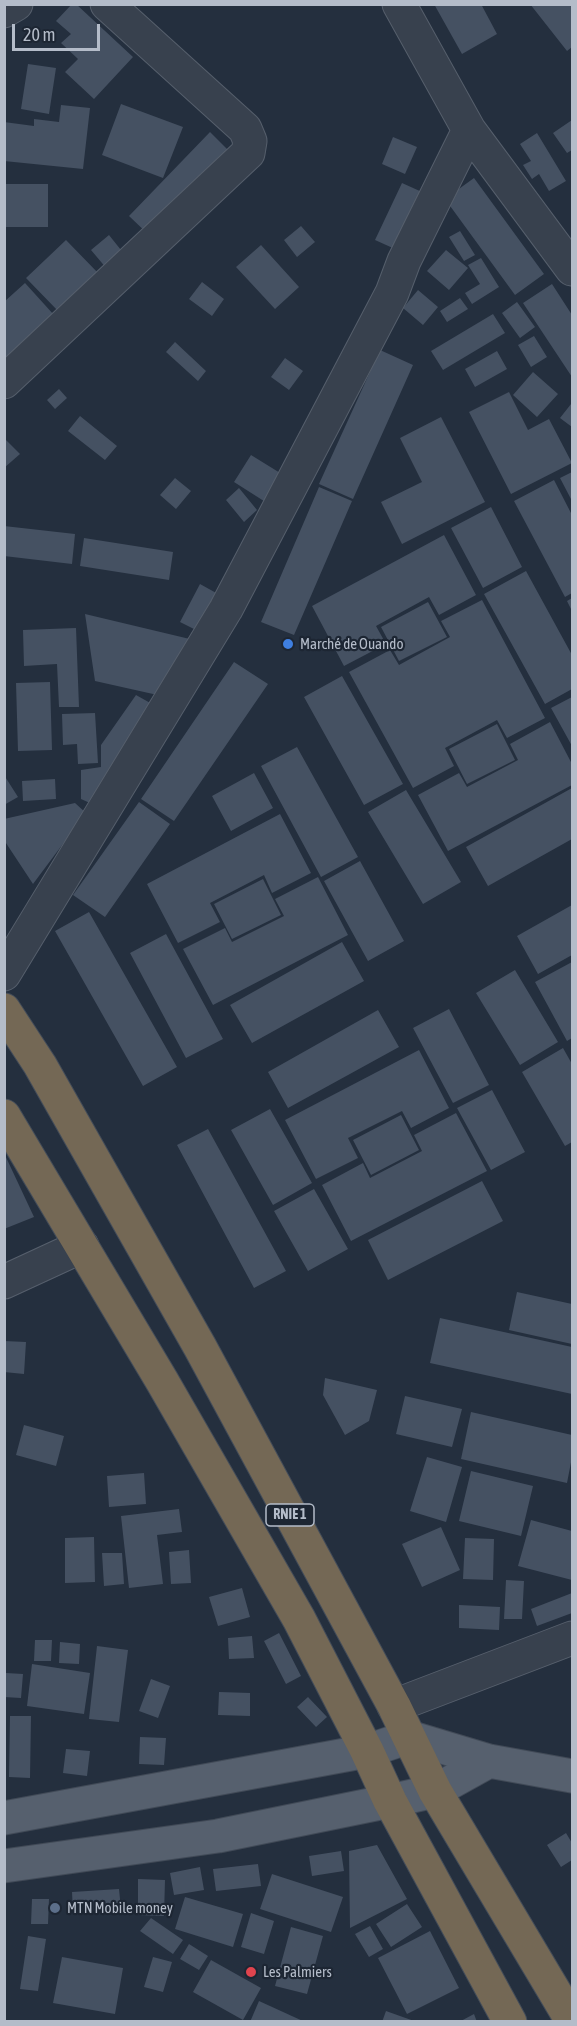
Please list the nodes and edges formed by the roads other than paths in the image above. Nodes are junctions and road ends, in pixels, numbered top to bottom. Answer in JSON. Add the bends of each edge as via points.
{"nodes":[{"id":1,"x":16,"y":4,"type":"edge"},
{"id":2,"x":106,"y":4,"type":"edge"},
{"id":3,"x":399,"y":4,"type":"edge"},
{"id":4,"x":4,"y":11,"type":"edge"},
{"id":5,"x":469,"y":130,"type":"junction"},
{"id":6,"x":573,"y":269,"type":"edge"},
{"id":7,"x":4,"y":382,"type":"edge"},
{"id":8,"x":4,"y":974,"type":"edge"},
{"id":9,"x":4,"y":1010,"type":"edge"},
{"id":10,"x":4,"y":1116,"type":"edge"},
{"id":11,"x":82,"y":1245,"type":"junction"},
{"id":12,"x":4,"y":1282,"type":"edge"},
{"id":13,"x":573,"y":1638,"type":"edge"},
{"id":14,"x":394,"y":1706,"type":"junction"},
{"id":15,"x":409,"y":1737,"type":"junction"},
{"id":16,"x":367,"y":1752,"type":"junction"},
{"id":17,"x":489,"y":1761,"type":"junction"},
{"id":18,"x":573,"y":1776,"type":"edge"},
{"id":19,"x":435,"y":1791,"type":"junction"},
{"id":20,"x":390,"y":1801,"type":"junction"},
{"id":21,"x":4,"y":1818,"type":"edge"},
{"id":22,"x":4,"y":1866,"type":"edge"},
{"id":23,"x":573,"y":2021,"type":"edge"},
{"id":24,"x":510,"y":2022,"type":"edge"}],
"edges":[{"from":1,"to":4,"type":"street"},
{"from":2,"to":7,"type":"street","via":[[245,129],[250,141],[248,153]]},
{"from":3,"to":5,"type":"street"},
{"from":5,"to":6,"type":"street"},
{"from":5,"to":8,"type":"street","via":[[392,293],[226,609]]},
{"from":9,"to":14,"type":"highway","number":"RNIE 1","via":[[40,1065],[200,1347]]},
{"from":10,"to":11,"type":"highway","number":"RNIE 1"},
{"from":11,"to":12,"type":"street"},
{"from":11,"to":16,"type":"highway","number":"RNIE 1","via":[[299,1618]]},
{"from":13,"to":14,"type":"street"},
{"from":14,"to":15,"type":"highway","number":"RNIE 1"},
{"from":15,"to":16,"type":"main road"},
{"from":15,"to":17,"type":"main road"},
{"from":15,"to":19,"type":"highway","number":"RNIE 1"},
{"from":16,"to":20,"type":"highway","number":"RNIE 1"},
{"from":16,"to":21,"type":"main road"},
{"from":17,"to":18,"type":"main road"},
{"from":17,"to":19,"type":"main road"},
{"from":19,"to":20,"type":"main road"},
{"from":19,"to":23,"type":"highway","number":"RNIE 1"},
{"from":20,"to":22,"type":"main road","via":[[218,1836]]},
{"from":20,"to":24,"type":"highway","number":"RNIE 1"}]}
